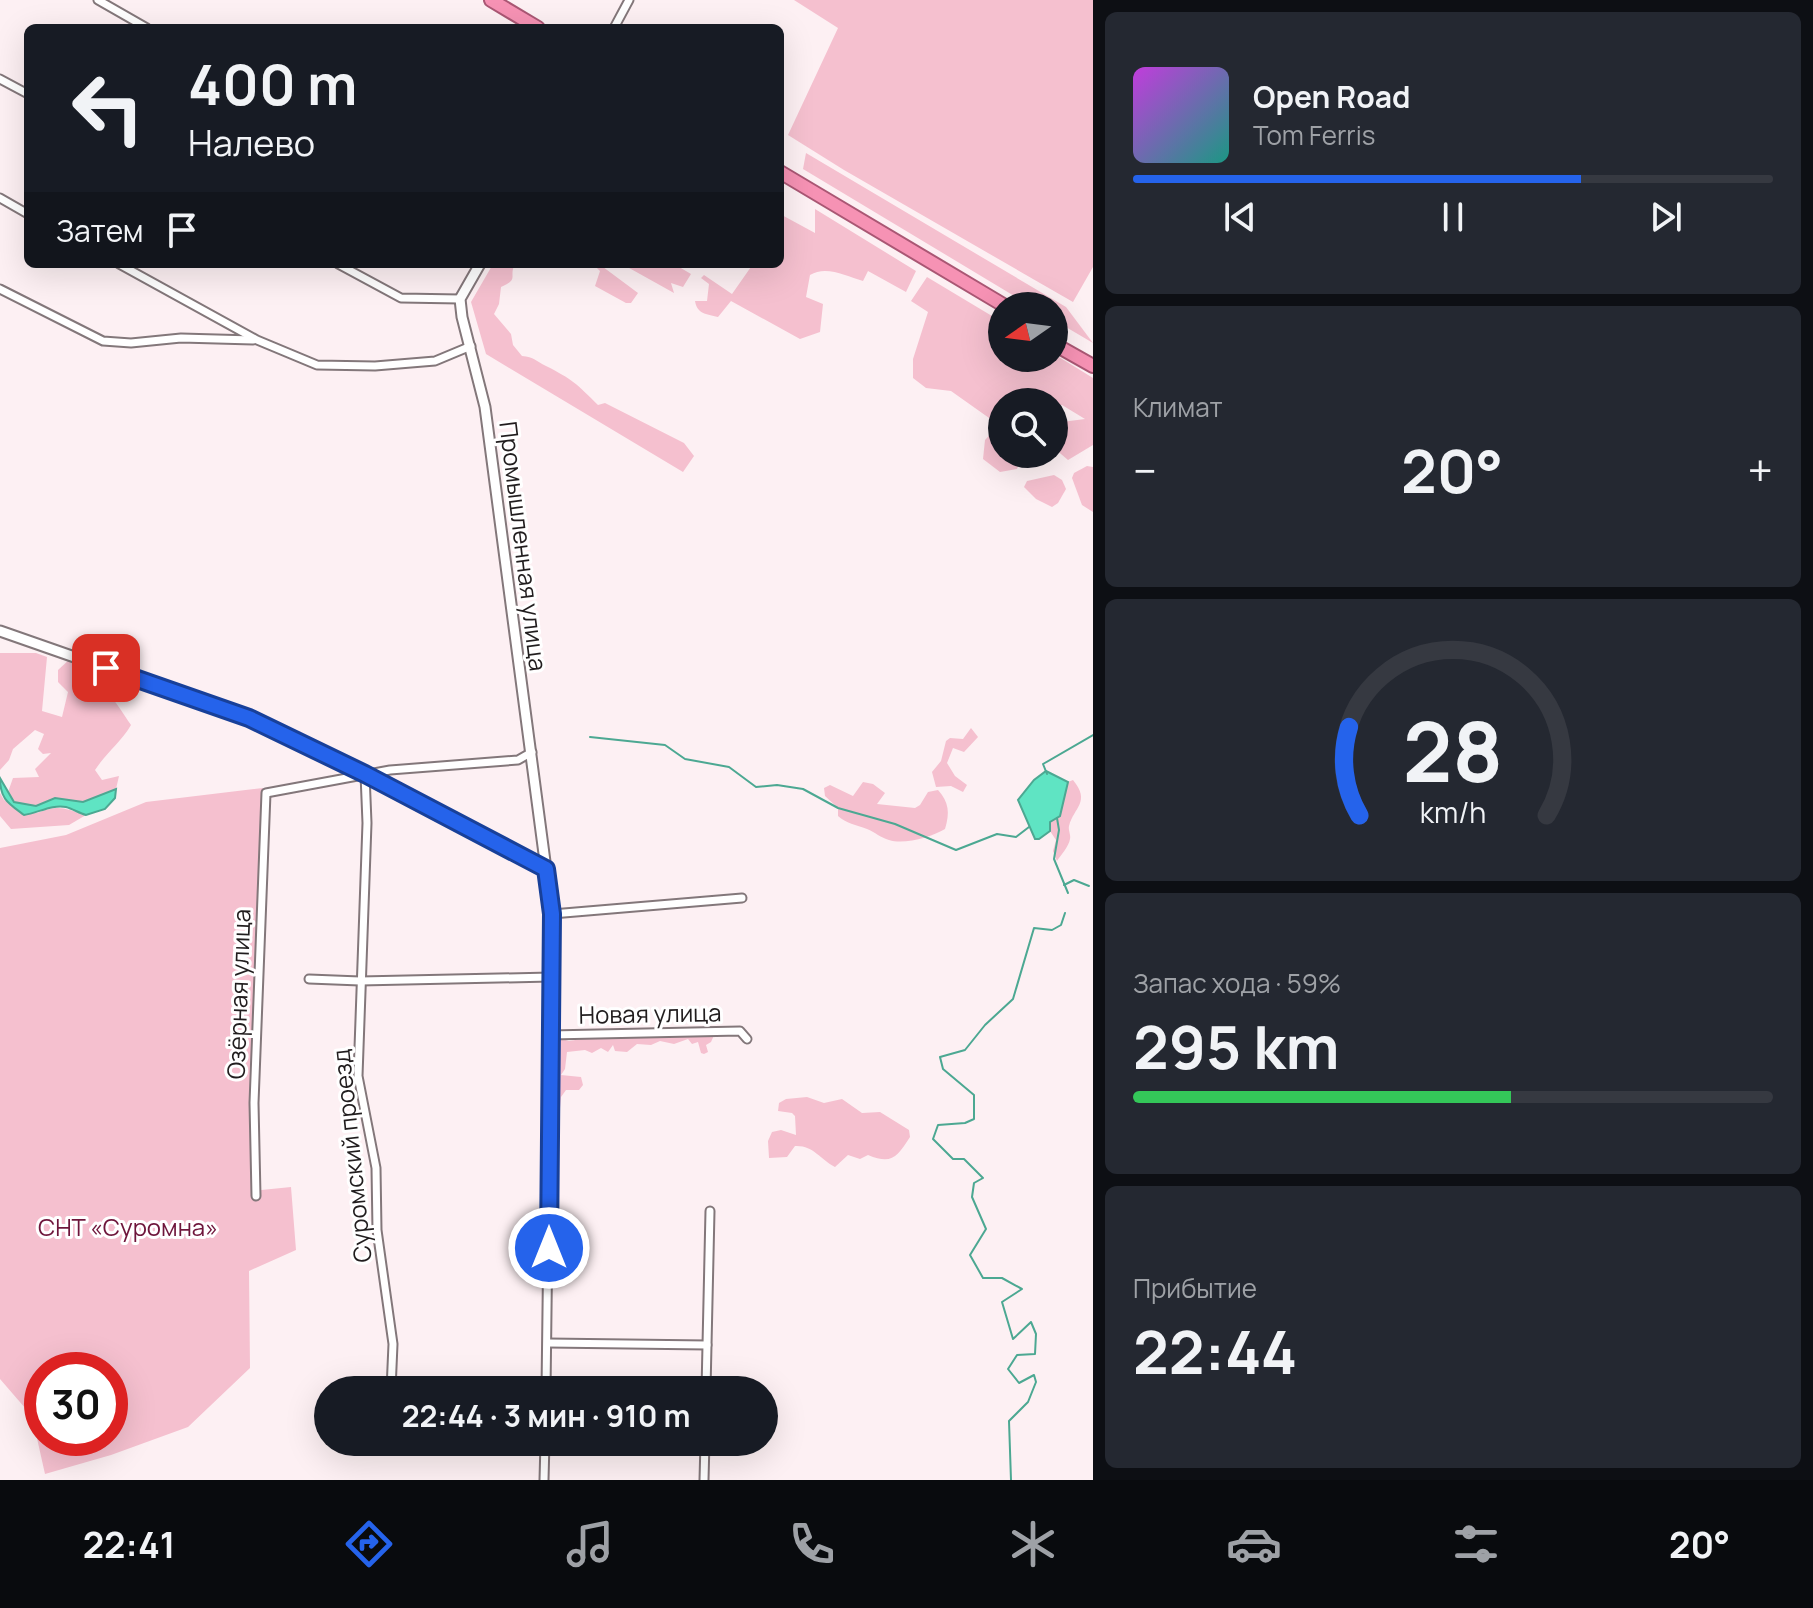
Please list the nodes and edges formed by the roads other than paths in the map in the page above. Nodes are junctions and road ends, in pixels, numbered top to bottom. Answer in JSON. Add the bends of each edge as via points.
{"nodes":[{"id":1,"x":98,"y":0,"type":"edge"},
{"id":2,"x":491,"y":0,"type":"edge"},
{"id":3,"x":629,"y":0,"type":"edge"},
{"id":4,"x":140,"y":24,"type":"edge"},
{"id":5,"x":531,"y":24,"type":"edge"},
{"id":6,"x":616,"y":24,"type":"edge"},
{"id":7,"x":0,"y":79,"type":"edge"},
{"id":8,"x":24,"y":92,"type":"edge"},
{"id":9,"x":784,"y":175,"type":"edge"},
{"id":10,"x":784,"y":182,"type":"edge"},
{"id":11,"x":0,"y":198,"type":"edge"},
{"id":12,"x":825,"y":203,"type":"junction"},
{"id":13,"x":24,"y":212,"type":"edge"},
{"id":14,"x":126,"y":268,"type":"edge"},
{"id":15,"x":345,"y":268,"type":"edge"},
{"id":16,"x":478,"y":268,"type":"edge"},
{"id":17,"x":0,"y":289,"type":"edge"},
{"id":18,"x":988,"y":296,"type":"edge"},
{"id":19,"x":460,"y":299,"type":"junction"},
{"id":20,"x":988,"y":304,"type":"edge"},
{"id":21,"x":257,"y":340,"type":"junction"},
{"id":22,"x":1068,"y":343,"type":"edge"},
{"id":23,"x":471,"y":346,"type":"junction"},
{"id":24,"x":1068,"y":352,"type":"edge"},
{"id":25,"x":1093,"y":357,"type":"edge"},
{"id":26,"x":1093,"y":366,"type":"edge"},
{"id":27,"x":0,"y":631,"type":"edge"},
{"id":28,"x":532,"y":752,"type":"junction"},
{"id":29,"x":365,"y":774,"type":"junction"},
{"id":30,"x":546,"y":869,"type":"junction"},
{"id":31,"x":742,"y":898,"type":"dead end"},
{"id":32,"x":552,"y":914,"type":"junction"},
{"id":33,"x":551,"y":977,"type":"junction"},
{"id":34,"x":309,"y":979,"type":"dead end"},
{"id":35,"x":360,"y":981,"type":"junction"},
{"id":36,"x":550,"y":1035,"type":"junction"},
{"id":37,"x":747,"y":1039,"type":"dead end"},
{"id":38,"x":256,"y":1196,"type":"dead end"},
{"id":39,"x":710,"y":1211,"type":"dead end"},
{"id":40,"x":548,"y":1343,"type":"junction"},
{"id":41,"x":707,"y":1345,"type":"junction"},
{"id":42,"x":392,"y":1376,"type":"edge"},
{"id":43,"x":547,"y":1376,"type":"edge"},
{"id":44,"x":706,"y":1376,"type":"edge"},
{"id":45,"x":545,"y":1456,"type":"edge"},
{"id":46,"x":705,"y":1456,"type":"edge"},
{"id":47,"x":544,"y":1480,"type":"edge"},
{"id":48,"x":704,"y":1480,"type":"edge"}],
"edges":[{"from":1,"to":4,"type":"street"},
{"from":2,"to":5,"type":"highway"},
{"from":3,"to":6,"type":"street"},
{"from":7,"to":8,"type":"street"},
{"from":9,"to":12,"type":"highway"},
{"from":10,"to":12,"type":"highway"},
{"from":11,"to":13,"type":"street"},
{"from":12,"to":18,"type":"highway"},
{"from":12,"to":20,"type":"highway"},
{"from":14,"to":21,"type":"street"},
{"from":15,"to":19,"type":"street","via":[[401,298]]},
{"from":16,"to":19,"type":"street"},
{"from":17,"to":21,"type":"street","via":[[103,341]]},
{"from":19,"to":23,"type":"street","name":"Промышленная улица"},
{"from":21,"to":23,"type":"street","via":[[317,365],[435,361]]},
{"from":22,"to":25,"type":"highway"},
{"from":23,"to":28,"type":"street","name":"Промышленная улица","via":[[485,407]]},
{"from":24,"to":26,"type":"highway"},
{"from":27,"to":29,"type":"street","via":[[249,718]]},
{"from":28,"to":29,"type":"street","via":[[518,760]]},
{"from":28,"to":30,"type":"street","name":"Промышленная улица"},
{"from":29,"to":30,"type":"street"},
{"from":29,"to":35,"type":"street","name":"Суромский проезд"},
{"from":29,"to":38,"type":"street","name":"Озёрная улица","via":[[266,793],[254,1103]]},
{"from":30,"to":32,"type":"street"},
{"from":31,"to":32,"type":"street"},
{"from":32,"to":33,"type":"street"},
{"from":33,"to":35,"type":"street"},
{"from":33,"to":36,"type":"street"},
{"from":34,"to":35,"type":"street"},
{"from":35,"to":42,"type":"street","name":"Суромский проезд","via":[[358,1076],[376,1168]]},
{"from":36,"to":37,"type":"street","name":"Новая улица","via":[[740,1031]]},
{"from":36,"to":40,"type":"street"},
{"from":39,"to":41,"type":"street"},
{"from":40,"to":41,"type":"street"},
{"from":40,"to":43,"type":"street"},
{"from":41,"to":44,"type":"street"},
{"from":45,"to":47,"type":"street"},
{"from":46,"to":48,"type":"street"}]}
